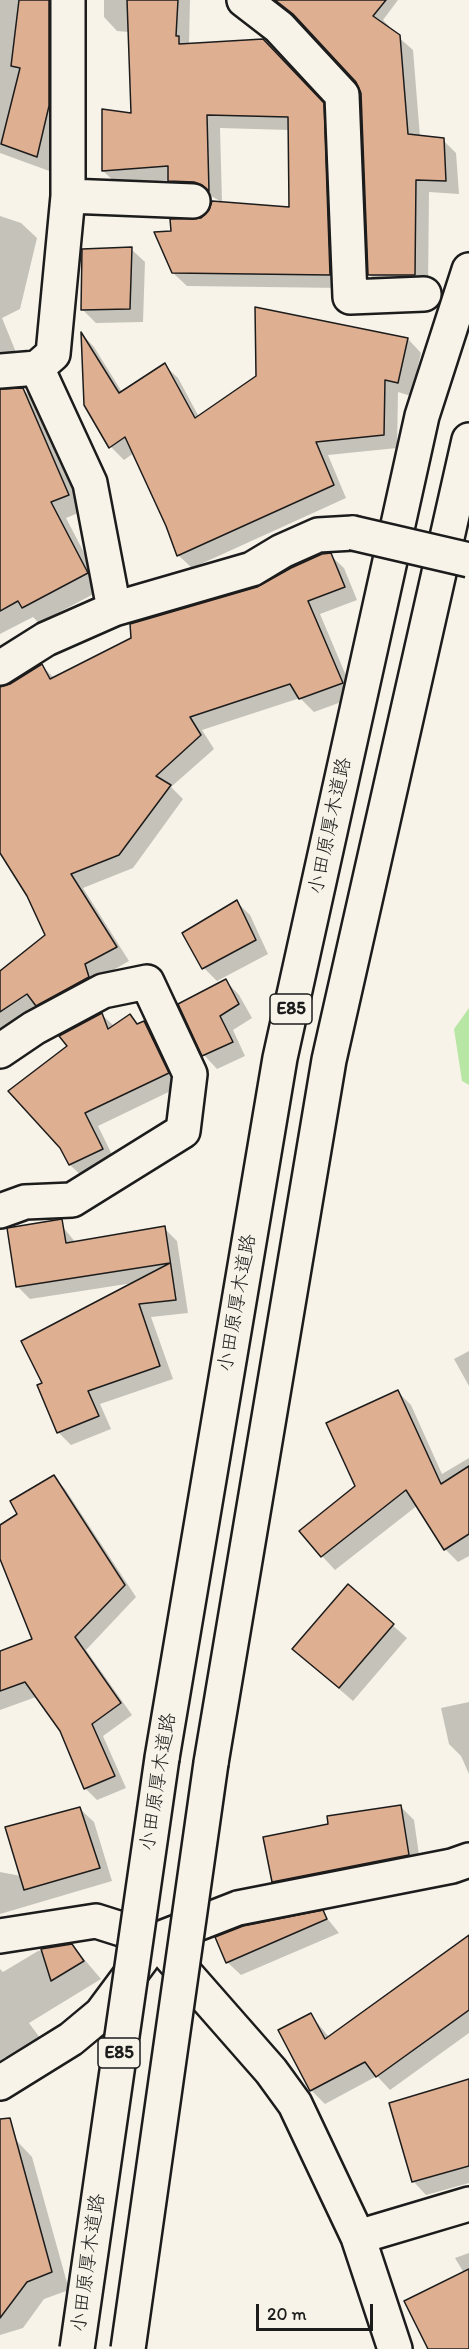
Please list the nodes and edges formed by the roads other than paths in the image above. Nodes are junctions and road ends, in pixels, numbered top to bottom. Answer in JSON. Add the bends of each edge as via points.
{"nodes":[{"id":1,"x":68,"y":0,"type":"edge"},
{"id":2,"x":244,"y":0,"type":"edge"},
{"id":3,"x":68,"y":196,"type":"junction"},
{"id":4,"x":193,"y":201,"type":"dead end"},
{"id":5,"x":469,"y":270,"type":"edge"},
{"id":6,"x":424,"y":294,"type":"dead end"},
{"id":7,"x":37,"y":368,"type":"junction"},
{"id":8,"x":0,"y":371,"type":"edge"},
{"id":9,"x":469,"y":440,"type":"edge"},
{"id":10,"x":469,"y":560,"type":"edge"},
{"id":11,"x":114,"y":609,"type":"junction"},
{"id":12,"x":0,"y":668,"type":"edge"},
{"id":13,"x":0,"y":1051,"type":"edge"},
{"id":14,"x":0,"y":1211,"type":"edge"},
{"id":15,"x":469,"y":1860,"type":"edge"},
{"id":16,"x":0,"y":1936,"type":"edge"},
{"id":17,"x":156,"y":1940,"type":"junction"},
{"id":18,"x":0,"y":2082,"type":"edge"},
{"id":19,"x":469,"y":2204,"type":"edge"},
{"id":20,"x":358,"y":2237,"type":"junction"},
{"id":21,"x":77,"y":2349,"type":"edge"},
{"id":22,"x":128,"y":2349,"type":"edge"},
{"id":23,"x":395,"y":2349,"type":"edge"}],
"edges":[{"from":1,"to":3,"type":"main road"},
{"from":2,"to":6,"type":"main road","via":[[279,27],[342,95],[350,297]]},
{"from":3,"to":4,"type":"main road"},
{"from":3,"to":7,"type":"main road","via":[[53,354]]},
{"from":5,"to":21,"type":"main road","name":"小田原厚木道路","number":"E85","bridge":true,"via":[[422,416],[280,1058],[162,1758]]},
{"from":7,"to":8,"type":"main road"},
{"from":7,"to":11,"type":"main road","via":[[90,483]]},
{"from":9,"to":22,"type":"main road","number":"E85","bridge":true,"via":[[329,1060],[211,1763]]},
{"from":10,"to":11,"type":"main road","bridge":true,"via":[[353,533],[318,535],[252,569]]},
{"from":11,"to":12,"type":"main road","via":[[46,639]]},
{"from":13,"to":14,"type":"main road","via":[[103,991],[147,982],[190,1074],[183,1131],[72,1200],[25,1202]]},
{"from":15,"to":17,"type":"main road","via":[[238,1908]]},
{"from":16,"to":17,"type":"main road","via":[[96,1922]]},
{"from":17,"to":18,"type":"main road","via":[[101,2014],[71,2039]]},
{"from":17,"to":20,"type":"main road","via":[[271,2071],[295,2104]]},
{"from":19,"to":20,"type":"main road"},
{"from":20,"to":23,"type":"main road"}]}
